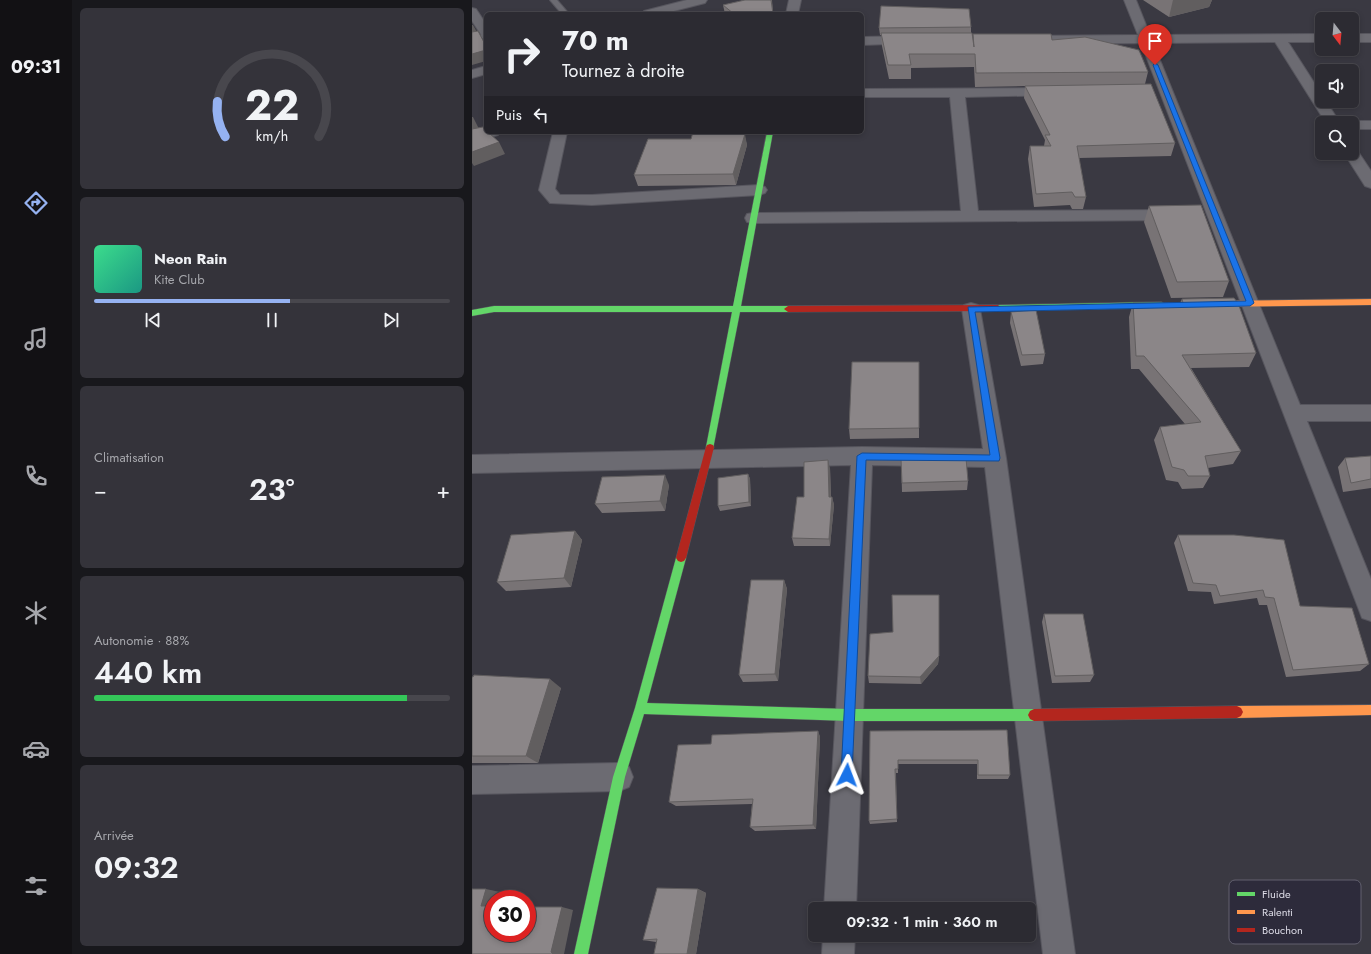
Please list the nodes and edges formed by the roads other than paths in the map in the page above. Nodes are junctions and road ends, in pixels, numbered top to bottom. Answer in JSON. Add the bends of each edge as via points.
{"nodes":[{"id":1,"x":553,"y":0,"type":"edge"},
{"id":2,"x":701,"y":0,"type":"edge"},
{"id":3,"x":795,"y":0,"type":"edge"},
{"id":4,"x":1130,"y":0,"type":"edge"},
{"id":5,"x":686,"y":2,"type":"edge"},
{"id":6,"x":472,"y":12,"type":"edge"},
{"id":7,"x":564,"y":12,"type":"edge"},
{"id":8,"x":654,"y":12,"type":"edge"},
{"id":9,"x":792,"y":12,"type":"edge"},
{"id":10,"x":484,"y":31,"type":"edge"},
{"id":11,"x":484,"y":35,"type":"edge"},
{"id":12,"x":1279,"y":38,"type":"junction"},
{"id":13,"x":1315,"y":38,"type":"edge"},
{"id":14,"x":1359,"y":38,"type":"edge"},
{"id":15,"x":1371,"y":38,"type":"edge"},
{"id":16,"x":472,"y":39,"type":"edge"},
{"id":17,"x":1145,"y":39,"type":"junction"},
{"id":18,"x":925,"y":40,"type":"edge"},
{"id":19,"x":1012,"y":40,"type":"edge"},
{"id":20,"x":864,"y":41,"type":"edge"},
{"id":21,"x":484,"y":71,"type":"edge"},
{"id":22,"x":472,"y":74,"type":"edge"},
{"id":23,"x":957,"y":92,"type":"junction"},
{"id":24,"x":1065,"y":92,"type":"edge"},
{"id":25,"x":864,"y":93,"type":"edge"},
{"id":26,"x":1329,"y":116,"type":"edge"},
{"id":27,"x":1359,"y":125,"type":"edge"},
{"id":28,"x":1371,"y":125,"type":"edge"},
{"id":29,"x":486,"y":134,"type":"edge"},
{"id":30,"x":560,"y":134,"type":"edge"},
{"id":31,"x":770,"y":134,"type":"edge"},
{"id":32,"x":472,"y":138,"type":"edge"},
{"id":33,"x":1356,"y":160,"type":"edge"},
{"id":34,"x":1371,"y":183,"type":"edge"},
{"id":35,"x":759,"y":190,"type":"junction"},
{"id":36,"x":1202,"y":215,"type":"junction"},
{"id":37,"x":970,"y":216,"type":"junction"},
{"id":38,"x":754,"y":218,"type":"junction"},
{"id":39,"x":1371,"y":302,"type":"edge"},
{"id":40,"x":1250,"y":303,"type":"junction"},
{"id":41,"x":1194,"y":304,"type":"edge"},
{"id":42,"x":1171,"y":305,"type":"edge"},
{"id":43,"x":737,"y":307,"type":"junction"},
{"id":44,"x":971,"y":309,"type":"junction"},
{"id":45,"x":472,"y":313,"type":"edge"},
{"id":46,"x":1293,"y":413,"type":"junction"},
{"id":47,"x":1371,"y":413,"type":"edge"},
{"id":48,"x":862,"y":456,"type":"junction"},
{"id":49,"x":996,"y":458,"type":"junction"},
{"id":50,"x":708,"y":459,"type":"junction"},
{"id":51,"x":472,"y":464,"type":"edge"},
{"id":52,"x":1371,"y":610,"type":"edge"},
{"id":53,"x":640,"y":708,"type":"junction"},
{"id":54,"x":1371,"y":710,"type":"edge"},
{"id":55,"x":849,"y":715,"type":"junction"},
{"id":56,"x":1029,"y":715,"type":"junction"},
{"id":57,"x":619,"y":777,"type":"junction"},
{"id":58,"x":472,"y":780,"type":"edge"},
{"id":59,"x":840,"y":902,"type":"edge"},
{"id":60,"x":839,"y":942,"type":"edge"},
{"id":61,"x":581,"y":954,"type":"edge"},
{"id":62,"x":838,"y":954,"type":"edge"},
{"id":63,"x":1059,"y":954,"type":"edge"}],
"edges":[{"from":1,"to":7,"type":"lane"},
{"from":2,"to":5,"type":"street"},
{"from":3,"to":9,"type":"street"},
{"from":4,"to":17,"type":"street"},
{"from":5,"to":8,"type":"street"},
{"from":6,"to":10,"type":"street"},
{"from":11,"to":16,"type":"lane"},
{"from":12,"to":13,"type":"street"},
{"from":12,"to":17,"type":"street"},
{"from":12,"to":26,"type":"street"},
{"from":14,"to":15,"type":"street"},
{"from":17,"to":19,"type":"street"},
{"from":17,"to":36,"type":"street","via":[[1158,91]]},
{"from":18,"to":20,"type":"street"},
{"from":21,"to":22,"type":"street"},
{"from":23,"to":24,"type":"street"},
{"from":23,"to":25,"type":"street"},
{"from":23,"to":37,"type":"street"},
{"from":27,"to":28,"type":"street"},
{"from":29,"to":32,"type":"street"},
{"from":30,"to":35,"type":"street","via":[[547,190],[556,200]]},
{"from":31,"to":35,"type":"street"},
{"from":33,"to":34,"type":"street"},
{"from":35,"to":38,"type":"street"},
{"from":36,"to":37,"type":"street"},
{"from":36,"to":40,"type":"street"},
{"from":37,"to":38,"type":"street"},
{"from":38,"to":43,"type":"street"},
{"from":39,"to":40,"type":"street"},
{"from":40,"to":41,"type":"street"},
{"from":40,"to":46,"type":"street"},
{"from":42,"to":44,"type":"street"},
{"from":43,"to":44,"type":"street"},
{"from":43,"to":45,"type":"street","via":[[494,309]]},
{"from":43,"to":50,"type":"street"},
{"from":44,"to":49,"type":"street"},
{"from":46,"to":47,"type":"street"},
{"from":46,"to":52,"type":"street"},
{"from":48,"to":49,"type":"street"},
{"from":48,"to":50,"type":"street"},
{"from":48,"to":55,"type":"street"},
{"from":49,"to":56,"type":"street"},
{"from":50,"to":51,"type":"street"},
{"from":50,"to":53,"type":"street"},
{"from":53,"to":55,"type":"street"},
{"from":53,"to":57,"type":"street"},
{"from":54,"to":56,"type":"street"},
{"from":55,"to":56,"type":"street"},
{"from":55,"to":59,"type":"street"},
{"from":56,"to":63,"type":"street"},
{"from":57,"to":58,"type":"street"},
{"from":57,"to":61,"type":"street"},
{"from":60,"to":62,"type":"street"}]}
